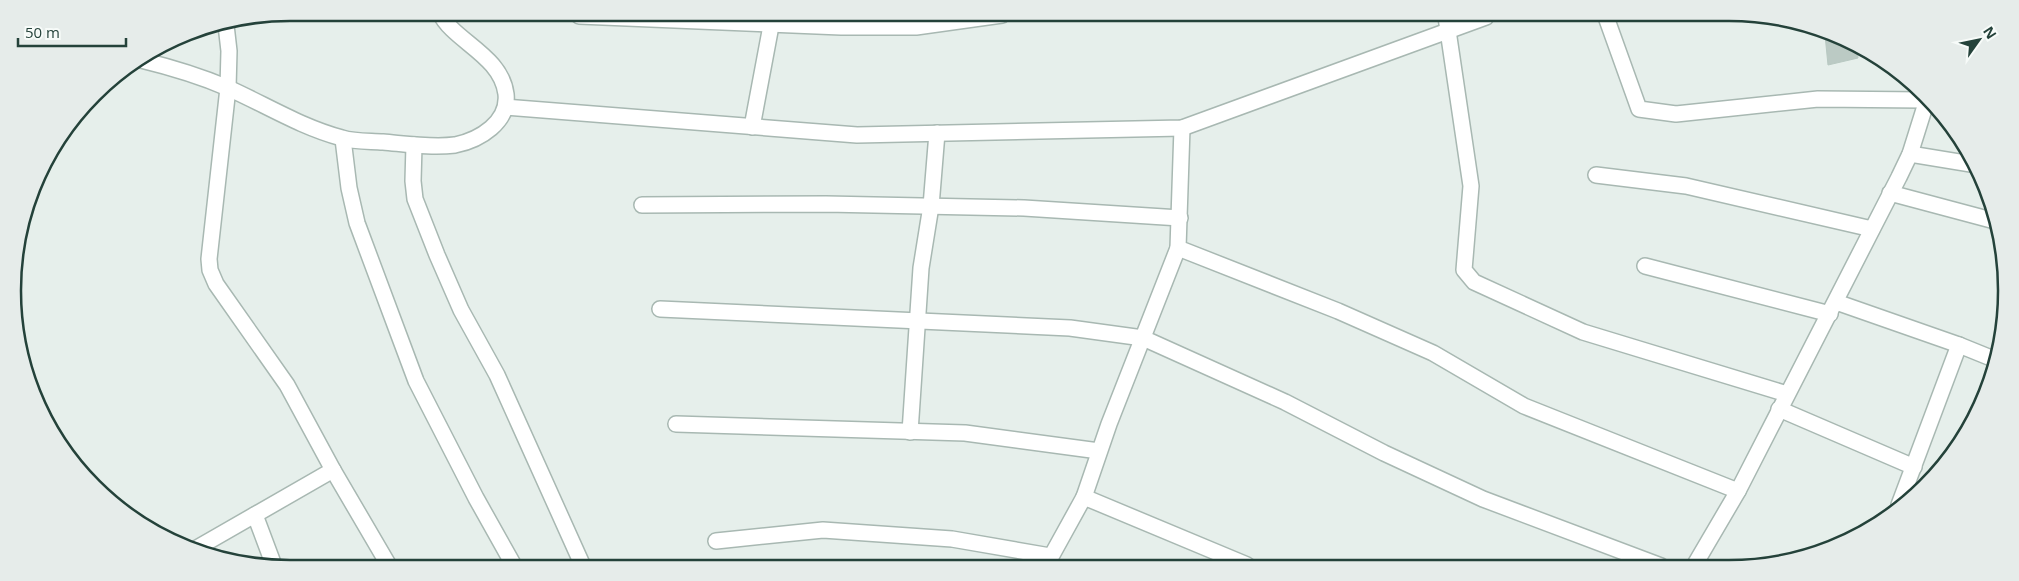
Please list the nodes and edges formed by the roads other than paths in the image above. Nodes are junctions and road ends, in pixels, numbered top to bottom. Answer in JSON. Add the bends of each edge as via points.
{"nodes":[{"id":1,"x":447,"y":21,"type":"edge"},
{"id":2,"x":773,"y":21,"type":"edge"},
{"id":3,"x":790,"y":21,"type":"edge"},
{"id":4,"x":955,"y":21,"type":"edge"},
{"id":5,"x":1447,"y":21,"type":"edge"},
{"id":6,"x":1476,"y":21,"type":"edge"},
{"id":7,"x":1607,"y":21,"type":"edge"},
{"id":8,"x":226,"y":29,"type":"edge"},
{"id":9,"x":1448,"y":32,"type":"junction"},
{"id":10,"x":149,"y":62,"type":"edge"},
{"id":11,"x":228,"y":88,"type":"junction"},
{"id":12,"x":1919,"y":100,"type":"edge"},
{"id":13,"x":1925,"y":106,"type":"edge"},
{"id":14,"x":506,"y":107,"type":"junction"},
{"id":15,"x":752,"y":127,"type":"junction"},
{"id":16,"x":1182,"y":128,"type":"junction"},
{"id":17,"x":937,"y":133,"type":"junction"},
{"id":18,"x":343,"y":139,"type":"junction"},
{"id":19,"x":414,"y":145,"type":"junction"},
{"id":20,"x":1910,"y":154,"type":"junction"},
{"id":21,"x":1966,"y":163,"type":"edge"},
{"id":22,"x":1596,"y":175,"type":"dead end"},
{"id":23,"x":1890,"y":193,"type":"junction"},
{"id":24,"x":642,"y":205,"type":"dead end"},
{"id":25,"x":931,"y":206,"type":"junction"},
{"id":26,"x":1180,"y":218,"type":"junction"},
{"id":27,"x":1988,"y":219,"type":"edge"},
{"id":28,"x":1872,"y":230,"type":"junction"},
{"id":29,"x":1178,"y":248,"type":"junction"},
{"id":30,"x":1645,"y":266,"type":"dead end"},
{"id":31,"x":1833,"y":308,"type":"junction"},
{"id":32,"x":660,"y":309,"type":"dead end"},
{"id":33,"x":917,"y":321,"type":"junction"},
{"id":34,"x":1143,"y":338,"type":"junction"},
{"id":35,"x":1959,"y":345,"type":"junction"},
{"id":36,"x":1990,"y":357,"type":"edge"},
{"id":37,"x":1787,"y":394,"type":"junction"},
{"id":38,"x":1779,"y":409,"type":"junction"},
{"id":39,"x":676,"y":424,"type":"dead end"},
{"id":40,"x":910,"y":432,"type":"junction"},
{"id":41,"x":1099,"y":451,"type":"junction"},
{"id":42,"x":1914,"y":467,"type":"junction"},
{"id":43,"x":333,"y":470,"type":"junction"},
{"id":44,"x":1738,"y":491,"type":"junction"},
{"id":45,"x":1904,"y":494,"type":"edge"},
{"id":46,"x":1084,"y":497,"type":"junction"},
{"id":47,"x":254,"y":515,"type":"junction"},
{"id":48,"x":716,"y":541,"type":"dead end"},
{"id":49,"x":203,"y":545,"type":"edge"},
{"id":50,"x":270,"y":559,"type":"edge"},
{"id":51,"x":386,"y":560,"type":"edge"},
{"id":52,"x":511,"y":560,"type":"edge"},
{"id":53,"x":580,"y":560,"type":"edge"},
{"id":54,"x":1045,"y":560,"type":"edge"},
{"id":55,"x":1050,"y":560,"type":"edge"},
{"id":56,"x":1235,"y":560,"type":"edge"},
{"id":57,"x":1645,"y":560,"type":"edge"},
{"id":58,"x":1698,"y":560,"type":"edge"}],
"edges":[{"from":1,"to":14,"type":"street","via":[[485,56],[502,78]]},
{"from":2,"to":15,"type":"street"},
{"from":3,"to":4,"type":"street","via":[[841,27],[916,26]]},
{"from":5,"to":9,"type":"street"},
{"from":6,"to":9,"type":"street"},
{"from":7,"to":12,"type":"street","via":[[1639,109],[1676,114],[1818,99]]},
{"from":8,"to":11,"type":"street"},
{"from":9,"to":16,"type":"street"},
{"from":9,"to":37,"type":"street","via":[[1471,186],[1466,275],[1474,282],[1583,332]]},
{"from":10,"to":11,"type":"street"},
{"from":11,"to":18,"type":"street","via":[[279,115]]},
{"from":11,"to":43,"type":"street","via":[[210,270],[216,284],[287,385]]},
{"from":13,"to":20,"type":"street"},
{"from":14,"to":15,"type":"street"},
{"from":14,"to":19,"type":"street","via":[[493,127],[477,138],[455,145]]},
{"from":15,"to":17,"type":"street","via":[[857,135]]},
{"from":16,"to":17,"type":"street"},
{"from":16,"to":26,"type":"street"},
{"from":17,"to":25,"type":"street"},
{"from":18,"to":19,"type":"street"},
{"from":18,"to":52,"type":"street","via":[[357,224],[416,381]]},
{"from":19,"to":53,"type":"street","via":[[416,200],[437,255],[461,310],[497,374]]},
{"from":20,"to":21,"type":"street"},
{"from":20,"to":23,"type":"street"},
{"from":22,"to":28,"type":"street","via":[[1686,186]]},
{"from":23,"to":27,"type":"street"},
{"from":23,"to":28,"type":"street"},
{"from":24,"to":25,"type":"street"},
{"from":25,"to":26,"type":"street"},
{"from":25,"to":33,"type":"street"},
{"from":26,"to":29,"type":"street"},
{"from":28,"to":31,"type":"street"},
{"from":29,"to":34,"type":"street"},
{"from":29,"to":44,"type":"street","via":[[1338,311],[1432,353],[1524,406]]},
{"from":30,"to":31,"type":"street"},
{"from":31,"to":35,"type":"street"},
{"from":31,"to":37,"type":"street"},
{"from":32,"to":33,"type":"street"},
{"from":33,"to":34,"type":"street","via":[[1070,328]]},
{"from":33,"to":40,"type":"street"},
{"from":34,"to":41,"type":"street"},
{"from":34,"to":57,"type":"street","via":[[1285,402],[1483,499]]},
{"from":35,"to":36,"type":"street"},
{"from":35,"to":42,"type":"street"},
{"from":37,"to":38,"type":"street"},
{"from":38,"to":42,"type":"street"},
{"from":38,"to":44,"type":"street"},
{"from":39,"to":40,"type":"street"},
{"from":40,"to":41,"type":"street","via":[[965,434]]},
{"from":41,"to":46,"type":"street"},
{"from":42,"to":45,"type":"street"},
{"from":43,"to":47,"type":"street"},
{"from":43,"to":51,"type":"street"},
{"from":44,"to":58,"type":"street"},
{"from":46,"to":55,"type":"street"},
{"from":46,"to":56,"type":"street"},
{"from":47,"to":49,"type":"street"},
{"from":47,"to":50,"type":"street"},
{"from":48,"to":54,"type":"street","via":[[823,530],[952,539]]}]}
